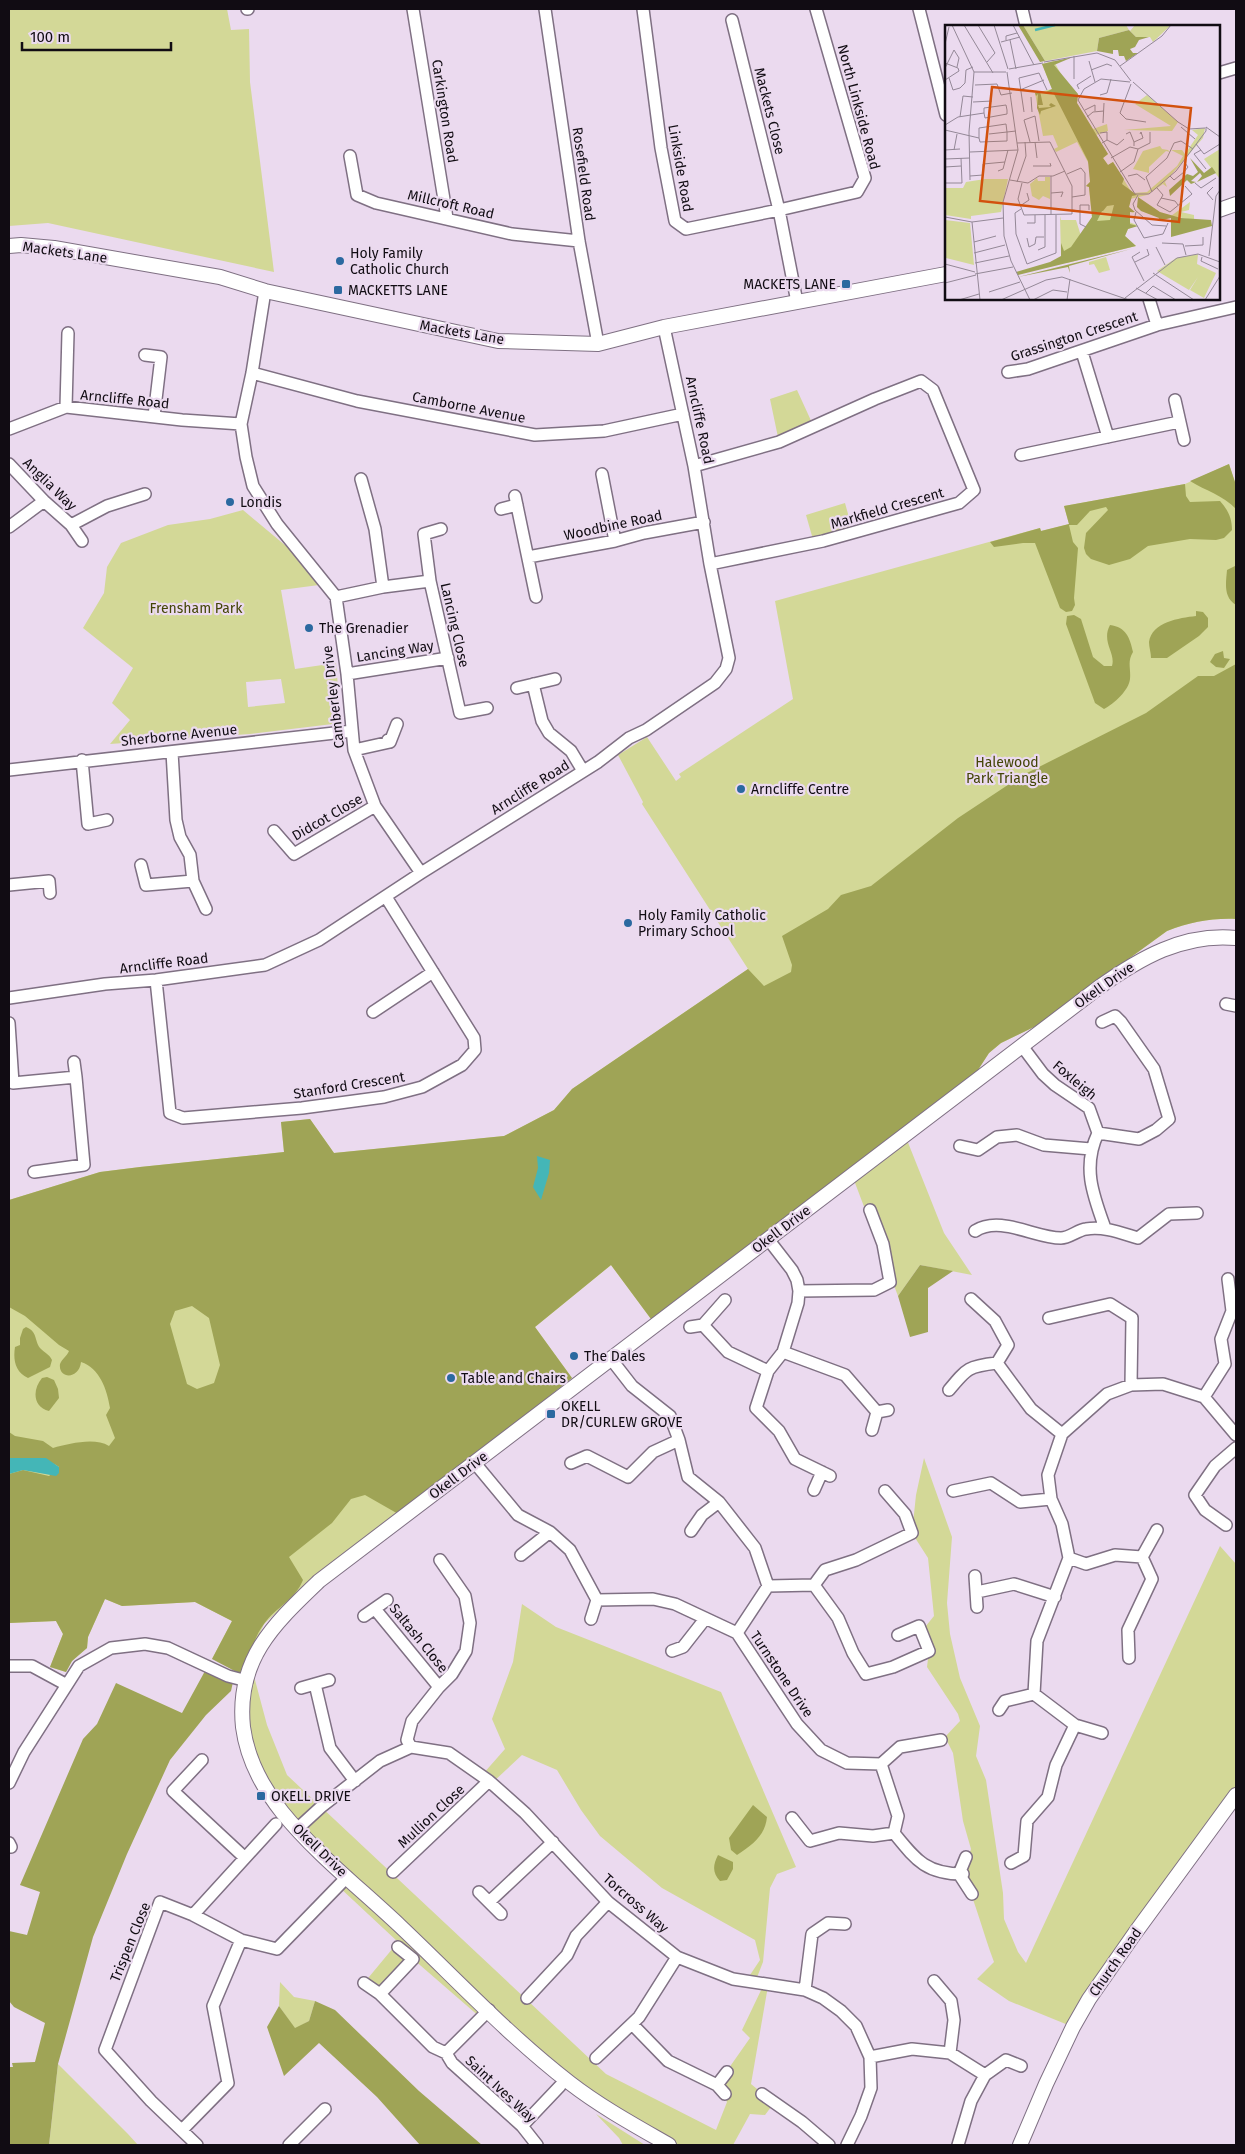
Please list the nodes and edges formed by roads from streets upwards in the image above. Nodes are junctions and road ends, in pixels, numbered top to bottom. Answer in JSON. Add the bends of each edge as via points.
{"nodes":[{"id":1,"x":413,"y":9,"type":"edge"},
{"id":2,"x":545,"y":9,"type":"edge"},
{"id":3,"x":643,"y":9,"type":"edge"},
{"id":4,"x":816,"y":9,"type":"edge"},
{"id":5,"x":919,"y":9,"type":"edge"},
{"id":6,"x":1022,"y":9,"type":"edge"},
{"id":7,"x":732,"y":20,"type":"dead end"},
{"id":8,"x":1026,"y":25,"type":"edge"},
{"id":9,"x":1236,"y":68,"type":"edge"},
{"id":10,"x":1220,"y":73,"type":"edge"},
{"id":11,"x":945,"y":111,"type":"edge"},
{"id":12,"x":350,"y":156,"type":"dead end"},
{"id":13,"x":1236,"y":204,"type":"edge"},
{"id":14,"x":779,"y":210,"type":"junction"},
{"id":15,"x":1220,"y":210,"type":"edge"},
{"id":16,"x":447,"y":218,"type":"junction"},
{"id":17,"x":579,"y":241,"type":"junction"},
{"id":18,"x":9,"y":246,"type":"edge"},
{"id":19,"x":945,"y":274,"type":"edge"},
{"id":20,"x":265,"y":291,"type":"junction"},
{"id":21,"x":1149,"y":300,"type":"edge"},
{"id":22,"x":797,"y":302,"type":"junction"},
{"id":23,"x":1236,"y":307,"type":"edge"},
{"id":24,"x":1157,"y":325,"type":"junction"},
{"id":25,"x":664,"y":327,"type":"junction"},
{"id":26,"x":68,"y":333,"type":"dead end"},
{"id":27,"x":598,"y":344,"type":"junction"},
{"id":28,"x":1082,"y":352,"type":"junction"},
{"id":29,"x":145,"y":355,"type":"dead end"},
{"id":30,"x":1008,"y":372,"type":"dead end"},
{"id":31,"x":252,"y":373,"type":"junction"},
{"id":32,"x":1175,"y":400,"type":"dead end"},
{"id":33,"x":66,"y":407,"type":"junction"},
{"id":34,"x":683,"y":414,"type":"junction"},
{"id":35,"x":154,"y":416,"type":"junction"},
{"id":36,"x":1179,"y":422,"type":"junction"},
{"id":37,"x":241,"y":424,"type":"junction"},
{"id":38,"x":9,"y":429,"type":"edge"},
{"id":39,"x":1108,"y":437,"type":"junction"},
{"id":40,"x":1184,"y":440,"type":"dead end"},
{"id":41,"x":1021,"y":455,"type":"dead end"},
{"id":42,"x":9,"y":464,"type":"edge"},
{"id":43,"x":694,"y":466,"type":"junction"},
{"id":44,"x":603,"y":474,"type":"dead end"},
{"id":45,"x":360,"y":480,"type":"dead end"},
{"id":46,"x":145,"y":494,"type":"dead end"},
{"id":47,"x":44,"y":501,"type":"junction"},
{"id":48,"x":501,"y":509,"type":"dead end"},
{"id":49,"x":704,"y":522,"type":"junction"},
{"id":50,"x":71,"y":525,"type":"junction"},
{"id":51,"x":9,"y":527,"type":"edge"},
{"id":52,"x":441,"y":529,"type":"dead end"},
{"id":53,"x":82,"y":540,"type":"dead end"},
{"id":54,"x":615,"y":542,"type":"junction"},
{"id":55,"x":528,"y":557,"type":"junction"},
{"id":56,"x":710,"y":564,"type":"junction"},
{"id":57,"x":430,"y":581,"type":"junction"},
{"id":58,"x":383,"y":587,"type":"junction"},
{"id":59,"x":536,"y":597,"type":"dead end"},
{"id":60,"x":336,"y":598,"type":"junction"},
{"id":61,"x":448,"y":658,"type":"junction"},
{"id":62,"x":347,"y":674,"type":"junction"},
{"id":63,"x":555,"y":679,"type":"dead end"},
{"id":64,"x":533,"y":684,"type":"junction"},
{"id":65,"x":517,"y":688,"type":"dead end"},
{"id":66,"x":487,"y":708,"type":"dead end"},
{"id":67,"x":397,"y":724,"type":"dead end"},
{"id":68,"x":352,"y":731,"type":"junction"},
{"id":69,"x":354,"y":750,"type":"junction"},
{"id":70,"x":172,"y":752,"type":"junction"},
{"id":71,"x":82,"y":760,"type":"junction"},
{"id":72,"x":9,"y":770,"type":"edge"},
{"id":73,"x":582,"y":771,"type":"junction"},
{"id":74,"x":375,"y":806,"type":"junction"},
{"id":75,"x":107,"y":820,"type":"dead end"},
{"id":76,"x":274,"y":831,"type":"dead end"},
{"id":77,"x":141,"y":865,"type":"dead end"},
{"id":78,"x":421,"y":873,"type":"junction"},
{"id":79,"x":193,"y":881,"type":"junction"},
{"id":80,"x":9,"y":885,"type":"edge"},
{"id":81,"x":50,"y":893,"type":"dead end"},
{"id":82,"x":386,"y":897,"type":"junction"},
{"id":83,"x":206,"y":908,"type":"dead end"},
{"id":84,"x":1236,"y":938,"type":"edge"},
{"id":85,"x":433,"y":972,"type":"junction"},
{"id":86,"x":156,"y":980,"type":"junction"},
{"id":87,"x":9,"y":998,"type":"edge"},
{"id":88,"x":373,"y":1012,"type":"dead end"},
{"id":89,"x":1102,"y":1022,"type":"dead end"},
{"id":90,"x":9,"y":1024,"type":"edge"},
{"id":91,"x":1022,"y":1046,"type":"junction"},
{"id":92,"x":74,"y":1062,"type":"dead end"},
{"id":93,"x":76,"y":1077,"type":"junction"},
{"id":94,"x":11,"y":1083,"type":"edge"},
{"id":95,"x":1098,"y":1133,"type":"junction"},
{"id":96,"x":960,"y":1146,"type":"dead end"},
{"id":97,"x":1090,"y":1149,"type":"junction"},
{"id":98,"x":34,"y":1172,"type":"dead end"},
{"id":99,"x":870,"y":1210,"type":"dead end"},
{"id":100,"x":1197,"y":1213,"type":"dead end"},
{"id":101,"x":1105,"y":1228,"type":"junction"},
{"id":102,"x":975,"y":1230,"type":"dead end"},
{"id":103,"x":768,"y":1239,"type":"junction"},
{"id":104,"x":1228,"y":1280,"type":"dead end"},
{"id":105,"x":799,"y":1291,"type":"junction"},
{"id":106,"x":971,"y":1299,"type":"dead end"},
{"id":107,"x":725,"y":1300,"type":"dead end"},
{"id":108,"x":1049,"y":1318,"type":"dead end"},
{"id":109,"x":703,"y":1326,"type":"junction"},
{"id":110,"x":690,"y":1327,"type":"dead end"},
{"id":111,"x":783,"y":1352,"type":"junction"},
{"id":112,"x":611,"y":1358,"type":"junction"},
{"id":113,"x":997,"y":1363,"type":"junction"},
{"id":114,"x":1231,"y":1365,"type":"edge"},
{"id":115,"x":768,"y":1371,"type":"junction"},
{"id":116,"x":1131,"y":1385,"type":"junction"},
{"id":117,"x":949,"y":1390,"type":"dead end"},
{"id":118,"x":1204,"y":1396,"type":"junction"},
{"id":119,"x":872,"y":1430,"type":"dead end"},
{"id":120,"x":1062,"y":1434,"type":"junction"},
{"id":121,"x":1236,"y":1435,"type":"edge"},
{"id":122,"x":679,"y":1440,"type":"junction"},
{"id":123,"x":1236,"y":1448,"type":"edge"},
{"id":124,"x":474,"y":1462,"type":"junction"},
{"id":125,"x":571,"y":1463,"type":"dead end"},
{"id":126,"x":814,"y":1490,"type":"dead end"},
{"id":127,"x":953,"y":1490,"type":"dead end"},
{"id":128,"x":885,"y":1491,"type":"dead end"},
{"id":129,"x":1051,"y":1499,"type":"junction"},
{"id":130,"x":719,"y":1502,"type":"junction"},
{"id":131,"x":1226,"y":1525,"type":"dead end"},
{"id":132,"x":1157,"y":1530,"type":"dead end"},
{"id":133,"x":691,"y":1531,"type":"dead end"},
{"id":134,"x":550,"y":1532,"type":"junction"},
{"id":135,"x":521,"y":1555,"type":"dead end"},
{"id":136,"x":1142,"y":1557,"type":"junction"},
{"id":137,"x":1069,"y":1558,"type":"junction"},
{"id":138,"x":440,"y":1560,"type":"dead end"},
{"id":139,"x":974,"y":1576,"type":"dead end"},
{"id":140,"x":814,"y":1584,"type":"junction"},
{"id":141,"x":768,"y":1586,"type":"junction"},
{"id":142,"x":977,"y":1592,"type":"junction"},
{"id":143,"x":1055,"y":1597,"type":"junction"},
{"id":144,"x":387,"y":1600,"type":"dead end"},
{"id":145,"x":597,"y":1600,"type":"junction"},
{"id":146,"x":977,"y":1606,"type":"dead end"},
{"id":147,"x":376,"y":1609,"type":"junction"},
{"id":148,"x":364,"y":1616,"type":"dead end"},
{"id":149,"x":591,"y":1619,"type":"dead end"},
{"id":150,"x":705,"y":1619,"type":"junction"},
{"id":151,"x":736,"y":1633,"type":"junction"},
{"id":152,"x":898,"y":1635,"type":"dead end"},
{"id":153,"x":672,"y":1651,"type":"dead end"},
{"id":154,"x":1129,"y":1658,"type":"dead end"},
{"id":155,"x":9,"y":1666,"type":"edge"},
{"id":156,"x":329,"y":1680,"type":"dead end"},
{"id":157,"x":246,"y":1681,"type":"junction"},
{"id":158,"x":67,"y":1684,"type":"junction"},
{"id":159,"x":315,"y":1684,"type":"junction"},
{"id":160,"x":439,"y":1687,"type":"junction"},
{"id":161,"x":301,"y":1688,"type":"dead end"},
{"id":162,"x":1034,"y":1694,"type":"junction"},
{"id":163,"x":999,"y":1710,"type":"dead end"},
{"id":164,"x":1075,"y":1725,"type":"junction"},
{"id":165,"x":1102,"y":1733,"type":"dead end"},
{"id":166,"x":941,"y":1740,"type":"dead end"},
{"id":167,"x":410,"y":1747,"type":"junction"},
{"id":168,"x":202,"y":1760,"type":"dead end"},
{"id":169,"x":881,"y":1764,"type":"junction"},
{"id":170,"x":355,"y":1781,"type":"junction"},
{"id":171,"x":489,"y":1781,"type":"junction"},
{"id":172,"x":9,"y":1783,"type":"edge"},
{"id":173,"x":1236,"y":1795,"type":"edge"},
{"id":174,"x":792,"y":1818,"type":"dead end"},
{"id":175,"x":276,"y":1824,"type":"dead end"},
{"id":176,"x":297,"y":1829,"type":"junction"},
{"id":177,"x":894,"y":1833,"type":"junction"},
{"id":178,"x":553,"y":1842,"type":"junction"},
{"id":179,"x":244,"y":1857,"type":"junction"},
{"id":180,"x":966,"y":1857,"type":"dead end"},
{"id":181,"x":1011,"y":1863,"type":"dead end"},
{"id":182,"x":392,"y":1872,"type":"dead end"},
{"id":183,"x":961,"y":1874,"type":"junction"},
{"id":184,"x":347,"y":1877,"type":"junction"},
{"id":185,"x":479,"y":1892,"type":"dead end"},
{"id":186,"x":972,"y":1894,"type":"dead end"},
{"id":187,"x":489,"y":1902,"type":"junction"},
{"id":188,"x":608,"y":1902,"type":"junction"},
{"id":189,"x":193,"y":1914,"type":"junction"},
{"id":190,"x":501,"y":1914,"type":"dead end"},
{"id":191,"x":845,"y":1924,"type":"dead end"},
{"id":192,"x":241,"y":1940,"type":"junction"},
{"id":193,"x":398,"y":1947,"type":"dead end"},
{"id":194,"x":677,"y":1957,"type":"junction"},
{"id":195,"x":934,"y":1981,"type":"dead end"},
{"id":196,"x":364,"y":1983,"type":"dead end"},
{"id":197,"x":805,"y":1990,"type":"junction"},
{"id":198,"x":380,"y":1994,"type":"junction"},
{"id":199,"x":527,"y":1998,"type":"dead end"},
{"id":200,"x":489,"y":2010,"type":"junction"},
{"id":201,"x":632,"y":2024,"type":"junction"},
{"id":202,"x":446,"y":2053,"type":"junction"},
{"id":203,"x":950,"y":2054,"type":"junction"},
{"id":204,"x":870,"y":2057,"type":"junction"},
{"id":205,"x":596,"y":2058,"type":"dead end"},
{"id":206,"x":1021,"y":2066,"type":"dead end"},
{"id":207,"x":727,"y":2072,"type":"dead end"},
{"id":208,"x":986,"y":2075,"type":"junction"},
{"id":209,"x":717,"y":2085,"type":"junction"},
{"id":210,"x":560,"y":2086,"type":"dead end"},
{"id":211,"x":725,"y":2094,"type":"dead end"},
{"id":212,"x":762,"y":2094,"type":"dead end"},
{"id":213,"x":325,"y":2109,"type":"dead end"},
{"id":214,"x":522,"y":2126,"type":"junction"},
{"id":215,"x":182,"y":2130,"type":"junction"},
{"id":216,"x":292,"y":2143,"type":"edge"},
{"id":217,"x":198,"y":2145,"type":"edge"},
{"id":218,"x":537,"y":2145,"type":"edge"},
{"id":219,"x":669,"y":2145,"type":"edge"},
{"id":220,"x":829,"y":2145,"type":"edge"},
{"id":221,"x":847,"y":2145,"type":"edge"},
{"id":222,"x":958,"y":2145,"type":"edge"},
{"id":223,"x":1020,"y":2145,"type":"edge"}],
"edges":[{"from":1,"to":16,"type":"street","name":"Carkington Road"},
{"from":2,"to":17,"type":"street","name":"Rosefield Road"},
{"from":3,"to":14,"type":"street","name":"Linkside Road","via":[[661,148],[675,221],[686,229]]},
{"from":4,"to":14,"type":"street","name":"North Linkside Road","via":[[865,178],[857,192]]},
{"from":5,"to":11,"type":"street"},
{"from":6,"to":8,"type":"street"},
{"from":7,"to":14,"type":"street","name":"Mackets Close"},
{"from":9,"to":10,"type":"street"},
{"from":12,"to":16,"type":"street","name":"Millcroft Road","via":[[357,195],[376,204]]},
{"from":13,"to":15,"type":"street"},
{"from":14,"to":22,"type":"street"},
{"from":16,"to":17,"type":"street","name":"Millcroft Road","via":[[512,234]]},
{"from":17,"to":27,"type":"street","name":"Rosefield Road"},
{"from":18,"to":20,"type":"street","name":"Mackets Lane","via":[[74,251],[220,277]]},
{"from":19,"to":22,"type":"street","name":"Mackets Lane"},
{"from":20,"to":27,"type":"street","name":"Mackets Lane","via":[[498,341]]},
{"from":20,"to":31,"type":"street"},
{"from":21,"to":24,"type":"street"},
{"from":22,"to":25,"type":"street","name":"Mackets Lane"},
{"from":23,"to":24,"type":"street","name":"Grassington Crescent"},
{"from":24,"to":28,"type":"street","name":"Grassington Crescent"},
{"from":25,"to":27,"type":"street","name":"Mackets Lane"},
{"from":25,"to":34,"type":"street","name":"Arncliffe Road"},
{"from":26,"to":33,"type":"street"},
{"from":28,"to":30,"type":"street","name":"Grassington Crescent"},
{"from":28,"to":39,"type":"street"},
{"from":29,"to":35,"type":"street","via":[[162,357]]},
{"from":31,"to":34,"type":"street","name":"Camborne Avenue","via":[[357,401],[535,435],[604,431]]},
{"from":31,"to":37,"type":"street"},
{"from":32,"to":36,"type":"street"},
{"from":33,"to":35,"type":"street","name":"Arncliffe Road"},
{"from":33,"to":38,"type":"street","name":"Arncliffe Road"},
{"from":34,"to":43,"type":"street","name":"Arncliffe Road"},
{"from":35,"to":37,"type":"street","name":"Arncliffe Road"},
{"from":36,"to":39,"type":"street"},
{"from":36,"to":40,"type":"street"},
{"from":37,"to":60,"type":"street","via":[[253,486],[276,524]]},
{"from":39,"to":41,"type":"street"},
{"from":42,"to":47,"type":"street","name":"Anglia Way"},
{"from":43,"to":49,"type":"street","name":"Arncliffe Road"},
{"from":43,"to":56,"type":"street","name":"Markfield Crescent","via":[[779,442],[921,381],[932,390],[974,490],[959,503],[823,542]]},
{"from":44,"to":54,"type":"street"},
{"from":45,"to":58,"type":"street","via":[[375,529]]},
{"from":46,"to":50,"type":"street","name":"Anglia Way","via":[[107,506]]},
{"from":47,"to":50,"type":"street","name":"Anglia Way"},
{"from":47,"to":51,"type":"street"},
{"from":48,"to":55,"type":"street","via":[[516,500]]},
{"from":49,"to":54,"type":"street","name":"Woodbine Road"},
{"from":49,"to":56,"type":"street","name":"Arncliffe Road"},
{"from":50,"to":53,"type":"street","name":"Anglia Way"},
{"from":52,"to":57,"type":"street","name":"Lancing Close","via":[[424,534]]},
{"from":54,"to":55,"type":"street","name":"Woodbine Road"},
{"from":55,"to":59,"type":"street"},
{"from":56,"to":73,"type":"street","name":"Arncliffe Road","via":[[729,658],[726,669],[715,683]]},
{"from":57,"to":58,"type":"street"},
{"from":57,"to":61,"type":"street","name":"Lancing Close"},
{"from":58,"to":60,"type":"street"},
{"from":60,"to":62,"type":"street","name":"Camberley Drive"},
{"from":61,"to":62,"type":"street","name":"Lancing Way"},
{"from":61,"to":66,"type":"street","name":"Lancing Close","via":[[460,713]]},
{"from":62,"to":68,"type":"street","name":"Camberley Drive"},
{"from":63,"to":64,"type":"street"},
{"from":64,"to":65,"type":"street"},
{"from":64,"to":73,"type":"street","via":[[542,721],[549,733],[571,751]]},
{"from":67,"to":69,"type":"street","via":[[389,741]]},
{"from":68,"to":69,"type":"street","name":"Camberley Drive"},
{"from":68,"to":70,"type":"street","name":"Sherborne Avenue"},
{"from":69,"to":74,"type":"street","name":"Camberley Drive"},
{"from":70,"to":71,"type":"street","name":"Sherborne Avenue"},
{"from":70,"to":79,"type":"street","via":[[176,820],[180,837],[190,855]]},
{"from":71,"to":72,"type":"street","name":"Sherborne Avenue"},
{"from":71,"to":75,"type":"street","via":[[88,824]]},
{"from":73,"to":78,"type":"street","name":"Arncliffe Road"},
{"from":74,"to":76,"type":"street","name":"Didcot Close","via":[[294,854]]},
{"from":74,"to":78,"type":"street","name":"Camberley Drive"},
{"from":77,"to":79,"type":"street","via":[[146,885]]},
{"from":78,"to":82,"type":"street","name":"Arncliffe Road"},
{"from":79,"to":83,"type":"street"},
{"from":80,"to":81,"type":"street","via":[[49,881]]},
{"from":82,"to":85,"type":"street","name":"Stanford Crescent"},
{"from":82,"to":86,"type":"street","name":"Arncliffe Road","via":[[319,940],[265,965]]},
{"from":84,"to":91,"type":"street","name":"Okell Drive","via":[[1197,939],[1163,948],[1143,958],[1105,982]]},
{"from":85,"to":86,"type":"street","name":"Stanford Crescent","via":[[474,1038],[475,1050],[462,1065],[422,1087],[384,1096],[302,1108],[182,1118],[170,1113]]},
{"from":85,"to":88,"type":"street"},
{"from":86,"to":87,"type":"street","name":"Arncliffe Road"},
{"from":89,"to":95,"type":"street","via":[[1119,1012],[1121,1022],[1154,1069],[1169,1119],[1139,1138]]},
{"from":90,"to":94,"type":"street"},
{"from":91,"to":95,"type":"street","name":"Foxleigh","via":[[1043,1074],[1088,1108]]},
{"from":91,"to":103,"type":"street","name":"Okell Drive"},
{"from":92,"to":93,"type":"street"},
{"from":93,"to":94,"type":"street"},
{"from":93,"to":98,"type":"street","via":[[84,1166]]},
{"from":95,"to":97,"type":"street"},
{"from":96,"to":97,"type":"street","via":[[978,1150],[997,1137],[1017,1135],[1044,1145]]},
{"from":97,"to":101,"type":"street","via":[[1090,1186]]},
{"from":99,"to":105,"type":"street","via":[[883,1244],[890,1282],[874,1290]]},
{"from":100,"to":101,"type":"street","via":[[1169,1214],[1138,1238]]},
{"from":101,"to":102,"type":"street","via":[[1084,1229],[1062,1238],[1004,1226],[982,1226]]},
{"from":103,"to":105,"type":"street","via":[[792,1270]]},
{"from":103,"to":112,"type":"street","name":"Okell Drive"},
{"from":104,"to":114,"type":"street","via":[[1232,1311],[1221,1339]]},
{"from":105,"to":111,"type":"street"},
{"from":106,"to":113,"type":"street","via":[[995,1321],[1008,1345]]},
{"from":107,"to":109,"type":"street"},
{"from":108,"to":116,"type":"street","via":[[1110,1304],[1132,1318]]},
{"from":109,"to":110,"type":"street"},
{"from":109,"to":115,"type":"street","via":[[728,1352]]},
{"from":111,"to":115,"type":"street"},
{"from":111,"to":119,"type":"street","via":[[845,1375],[882,1411]]},
{"from":112,"to":122,"type":"street","via":[[632,1386],[670,1416]]},
{"from":112,"to":124,"type":"street","name":"Okell Drive"},
{"from":113,"to":117,"type":"street","via":[[965,1370]]},
{"from":113,"to":120,"type":"street","via":[[1031,1409]]},
{"from":114,"to":118,"type":"street"},
{"from":115,"to":126,"type":"street","via":[[756,1408],[779,1431],[795,1459],[826,1474]]},
{"from":116,"to":118,"type":"street","via":[[1163,1384]]},
{"from":116,"to":120,"type":"street","via":[[1107,1394]]},
{"from":118,"to":121,"type":"street"},
{"from":120,"to":129,"type":"street","via":[[1048,1475]]},
{"from":122,"to":125,"type":"street","via":[[653,1452],[628,1477],[586,1456]]},
{"from":122,"to":130,"type":"street","via":[[688,1477]]},
{"from":123,"to":131,"type":"street","via":[[1215,1466],[1196,1495],[1205,1510]]},
{"from":124,"to":134,"type":"street","via":[[518,1515]]},
{"from":124,"to":157,"type":"street","name":"Okell Drive","via":[[319,1581],[285,1613],[257,1651]]},
{"from":127,"to":129,"type":"street","via":[[990,1483],[1020,1502]]},
{"from":128,"to":140,"type":"street","via":[[905,1514],[912,1533],[856,1560],[825,1570]]},
{"from":129,"to":137,"type":"street","via":[[1062,1524]]},
{"from":130,"to":133,"type":"street","via":[[702,1515]]},
{"from":130,"to":141,"type":"street","via":[[756,1548]]},
{"from":132,"to":136,"type":"street"},
{"from":134,"to":135,"type":"street"},
{"from":134,"to":145,"type":"street","via":[[570,1550]]},
{"from":136,"to":137,"type":"street","via":[[1115,1555],[1086,1564]]},
{"from":136,"to":154,"type":"street","via":[[1152,1579],[1128,1630]]},
{"from":137,"to":143,"type":"street"},
{"from":138,"to":160,"type":"street","via":[[465,1596],[470,1623],[466,1651],[452,1674]]},
{"from":139,"to":142,"type":"street"},
{"from":140,"to":141,"type":"street"},
{"from":140,"to":152,"type":"street","via":[[838,1618],[852,1653],[866,1674],[929,1651],[919,1626]]},
{"from":141,"to":151,"type":"street"},
{"from":142,"to":143,"type":"street","via":[[1014,1584]]},
{"from":142,"to":146,"type":"street"},
{"from":143,"to":162,"type":"street","via":[[1037,1641]]},
{"from":144,"to":147,"type":"street"},
{"from":145,"to":149,"type":"street"},
{"from":145,"to":150,"type":"street","name":"Turnstone Drive","via":[[653,1599],[675,1604]]},
{"from":147,"to":148,"type":"street"},
{"from":147,"to":160,"type":"street","name":"Saltash Close"},
{"from":150,"to":151,"type":"street","name":"Turnstone Drive"},
{"from":150,"to":153,"type":"street","via":[[683,1647]]},
{"from":151,"to":169,"type":"street","name":"Turnstone Drive","via":[[797,1724],[821,1750],[847,1763]]},
{"from":155,"to":158,"type":"street","via":[[32,1666]]},
{"from":156,"to":159,"type":"street"},
{"from":157,"to":158,"type":"street","via":[[168,1648],[146,1644],[111,1648],[79,1666]]},
{"from":157,"to":176,"type":"street","name":"Okell Drive","via":[[244,1728],[253,1764],[274,1800]]},
{"from":158,"to":172,"type":"street","via":[[24,1752]]},
{"from":159,"to":161,"type":"street"},
{"from":159,"to":170,"type":"street","via":[[330,1748]]},
{"from":160,"to":167,"type":"street","via":[[412,1721],[407,1740]]},
{"from":162,"to":163,"type":"street","via":[[1005,1701]]},
{"from":162,"to":164,"type":"street"},
{"from":164,"to":165,"type":"street"},
{"from":164,"to":181,"type":"street","via":[[1056,1765],[1048,1797],[1027,1821],[1024,1856]]},
{"from":166,"to":169,"type":"street","via":[[900,1747]]},
{"from":167,"to":170,"type":"street","via":[[380,1761]]},
{"from":167,"to":171,"type":"street","name":"Torcross Way","via":[[449,1754]]},
{"from":168,"to":179,"type":"street","via":[[173,1791]]},
{"from":169,"to":177,"type":"street","via":[[898,1816]]},
{"from":170,"to":176,"type":"street"},
{"from":171,"to":178,"type":"street","name":"Torcross Way"},
{"from":171,"to":182,"type":"street","name":"Mullion Close"},
{"from":173,"to":223,"type":"street","name":"Church Road","via":[[1089,1999],[1046,2084]]},
{"from":174,"to":177,"type":"street","via":[[808,1845],[838,1833],[874,1836]]},
{"from":175,"to":179,"type":"street"},
{"from":176,"to":184,"type":"street","name":"Okell Drive"},
{"from":177,"to":183,"type":"street","via":[[911,1854],[931,1870]]},
{"from":178,"to":187,"type":"street"},
{"from":178,"to":188,"type":"street","name":"Torcross Way"},
{"from":179,"to":189,"type":"street"},
{"from":180,"to":183,"type":"street"},
{"from":183,"to":186,"type":"street"},
{"from":184,"to":192,"type":"street","name":"Trispen Close","via":[[277,1949]]},
{"from":184,"to":200,"type":"street","name":"Okell Drive"},
{"from":185,"to":187,"type":"street"},
{"from":187,"to":190,"type":"street"},
{"from":188,"to":194,"type":"street","name":"Torcross Way"},
{"from":188,"to":199,"type":"street","via":[[576,1936],[567,1955]]},
{"from":189,"to":192,"type":"street","name":"Trispen Close"},
{"from":189,"to":215,"type":"street","name":"Trispen Close","via":[[160,1902],[105,2050]]},
{"from":191,"to":197,"type":"street","via":[[828,1923],[812,1934]]},
{"from":192,"to":215,"type":"street","via":[[213,2006],[228,2084]]},
{"from":193,"to":198,"type":"street","via":[[413,1959]]},
{"from":194,"to":197,"type":"street","name":"Torcross Way","via":[[733,1979]]},
{"from":194,"to":201,"type":"street","via":[[652,2000]]},
{"from":195,"to":203,"type":"street","via":[[951,2001],[954,2020]]},
{"from":196,"to":198,"type":"street","name":"Saint Ives Way"},
{"from":197,"to":204,"type":"street","name":"Torcross Way","via":[[823,1998],[856,2026]]},
{"from":198,"to":202,"type":"street","name":"Saint Ives Way","via":[[434,2047]]},
{"from":200,"to":202,"type":"street","name":"Saint Ives Way"},
{"from":200,"to":219,"type":"street","name":"Okell Drive","via":[[570,2083],[603,2107]]},
{"from":201,"to":205,"type":"street"},
{"from":201,"to":209,"type":"street","via":[[668,2060]]},
{"from":202,"to":214,"type":"street","name":"Saint Ives Way","via":[[452,2063]]},
{"from":203,"to":204,"type":"street","via":[[912,2049]]},
{"from":203,"to":208,"type":"street"},
{"from":204,"to":221,"type":"street","name":"Torcross Way","via":[[871,2088]]},
{"from":206,"to":208,"type":"street","via":[[1006,2060]]},
{"from":207,"to":209,"type":"street"},
{"from":208,"to":222,"type":"street","via":[[971,2101]]},
{"from":209,"to":211,"type":"street"},
{"from":210,"to":214,"type":"street"},
{"from":212,"to":220,"type":"street"},
{"from":213,"to":216,"type":"street"},
{"from":214,"to":218,"type":"street","name":"Saint Ives Way"},
{"from":215,"to":217,"type":"street","name":"Trispen Close"}]}
